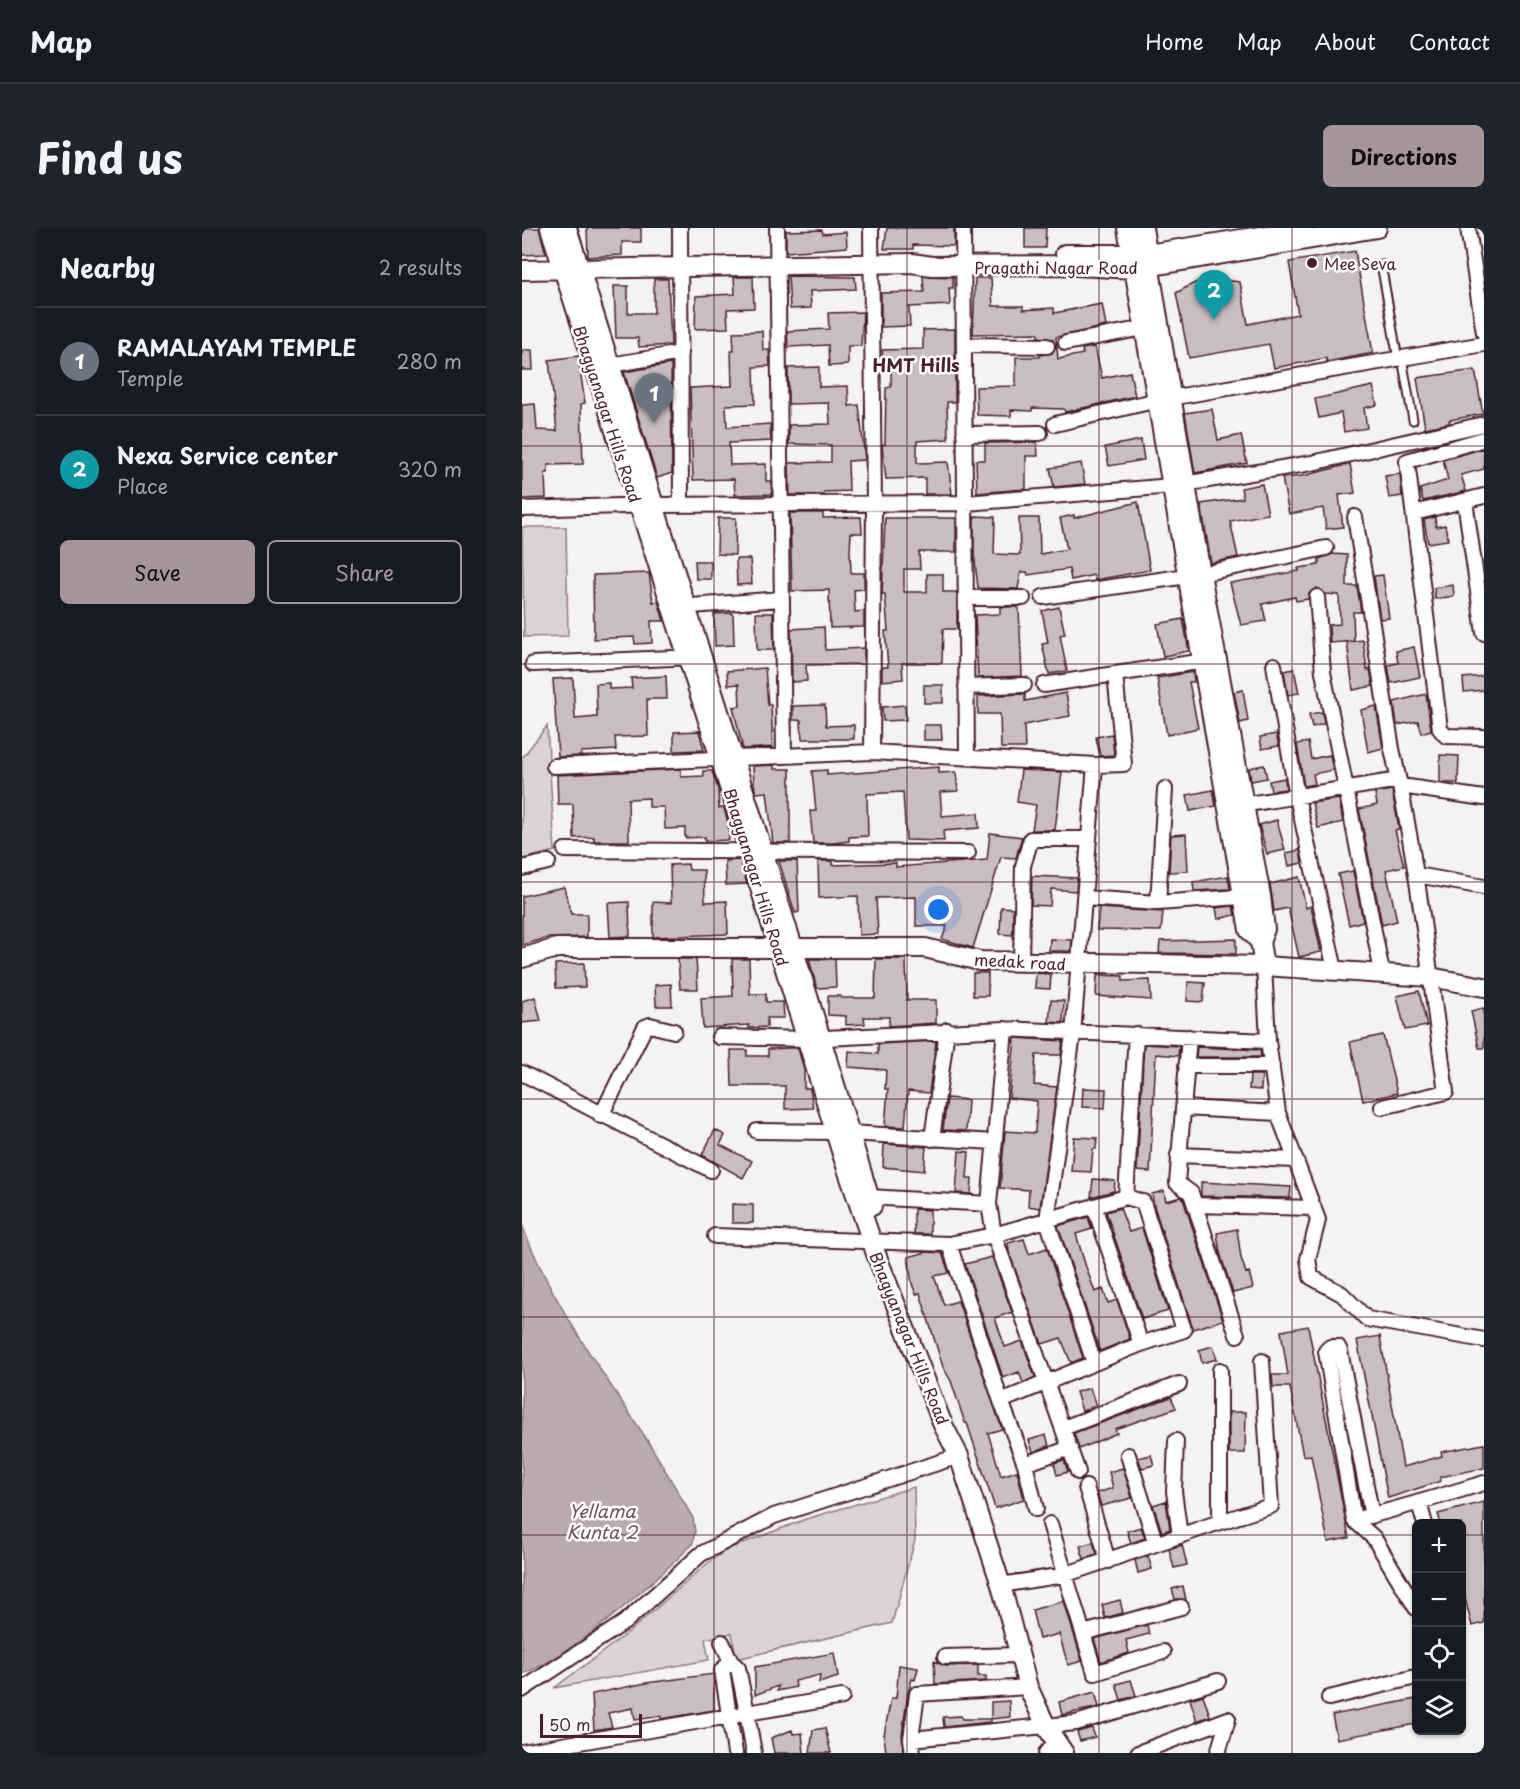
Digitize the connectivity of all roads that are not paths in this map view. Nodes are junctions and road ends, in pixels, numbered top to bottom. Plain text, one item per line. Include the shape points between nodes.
1 (550, 228) edge
2 (567, 228) edge
3 (680, 228) edge
4 (777, 228) edge
5 (871, 228) edge
6 (963, 228) edge
7 (1127, 228) edge
8 (1143, 228) edge
9 (1308, 228) edge
10 (1377, 228) edge
11 (1468, 228) edge
12 (1252, 232) edge
13 (964, 261) junction
14 (1141, 261) junction
15 (871, 264) junction
16 (1381, 264) dead end
17 (777, 266) junction
18 (681, 267) junction
19 (571, 268) junction
20 (522, 270) edge
21 (1144, 328) junction
22 (1484, 333) edge
23 (1066, 343) dead end
24 (1484, 344) edge
25 (964, 345) junction
26 (1047, 346) dead end
27 (681, 353) junction
28 (1400, 358) junction
29 (610, 365) junction
30 (1165, 399) junction
31 (1413, 420) dead end
32 (1055, 424) dead end
33 (1484, 424) edge
34 (1040, 433) dead end
35 (964, 434) junction
36 (1484, 439) edge
37 (1180, 486) junction
38 (1484, 496) edge
39 (1465, 501) junction
40 (966, 503) junction
41 (681, 504) junction
42 (780, 504) junction
43 (874, 504) junction
44 (645, 505) junction
45 (522, 509) edge
46 (1414, 513) junction
47 (1354, 517) dead end
48 (1326, 548) dead end
49 (1194, 574) junction
50 (1043, 597) dead end
51 (1317, 597) dead end
52 (966, 598) junction
53 (1023, 598) dead end
54 (781, 599) junction
55 (678, 607) junction
56 (1484, 633) edge
57 (694, 657) junction
58 (1209, 661) junction
59 (534, 664) dead end
60 (1274, 665) dead end
61 (1115, 674) junction
62 (1024, 685) dead end
63 (1044, 685) dead end
64 (966, 687) junction
65 (1484, 737) edge
66 (872, 752) junction
67 (784, 755) junction
68 (967, 757) junction
69 (727, 758) junction
70 (1095, 765) junction
71 (554, 766) dead end
72 (1400, 783) junction
73 (1347, 787) junction
74 (1165, 789) dead end
75 (1297, 798) junction
76 (1484, 798) edge
77 (1236, 806) junction
78 (1089, 839) junction
79 (566, 850) dead end
80 (756, 852) junction
81 (968, 852) dead end
82 (548, 862) dead end
83 (522, 868) edge
84 (1417, 875) junction
85 (1484, 887) edge
86 (1252, 896) junction
87 (1084, 898) junction
88 (1158, 903) junction
89 (786, 947) junction
90 (522, 958) edge
91 (1021, 961) junction
92 (1079, 964) junction
93 (1264, 966) junction
94 (1335, 970) junction
95 (1382, 972) junction
96 (1430, 977) junction
97 (1484, 987) edge
98 (1005, 1029) junction
99 (946, 1030) junction
100 (674, 1031) dead end
101 (1073, 1034) junction
102 (1136, 1034) junction
103 (719, 1037) dead end
104 (1189, 1037) junction
105 (814, 1039) junction
106 (1268, 1041) junction
107 (1186, 1066) junction
108 (1272, 1066) junction
109 (522, 1073) edge
110 (1382, 1107) dead end
111 (1183, 1108) junction
112 (1278, 1113) junction
113 (601, 1116) junction
114 (757, 1131) dead end
115 (842, 1133) junction
116 (932, 1139) junction
117 (994, 1142) junction
118 (1178, 1155) junction
119 (1295, 1160) junction
120 (711, 1170) dead end
121 (869, 1197) junction
122 (1126, 1197) junction
123 (989, 1204) junction
124 (1195, 1205) junction
125 (1094, 1206) junction
126 (1314, 1208) junction
127 (1047, 1220) junction
128 (994, 1235) junction
129 (716, 1236) dead end
130 (878, 1243) junction
131 (950, 1244) junction
132 (1237, 1335) dead end
133 (1484, 1340) edge
134 (1141, 1344) junction
135 (1262, 1361) dead end
136 (1094, 1363) junction
137 (1220, 1370) dead end
138 (1047, 1382) junction
139 (1179, 1384) dead end
140 (1001, 1401) junction
141 (1063, 1428) junction
142 (1176, 1441) dead end
143 (956, 1448) junction
144 (1070, 1448) junction
145 (1128, 1455) dead end
146 (1025, 1464) junction
147 (1078, 1472) dead end
148 (1484, 1483) edge
149 (1086, 1487) dead end
150 (1419, 1503) junction
151 (1036, 1509) dead end
152 (1372, 1516) junction
153 (1424, 1519) edge
154 (1354, 1520) junction
155 (1220, 1522) junction
156 (1050, 1524) dead end
157 (1180, 1536) junction
158 (1156, 1544) junction
159 (1108, 1561) junction
160 (1064, 1575) junction
161 (1001, 1585) junction
162 (1412, 1601) edge
163 (1181, 1607) dead end
164 (1083, 1633) junction
165 (722, 1642) dead end
166 (1163, 1652) dead end
167 (1019, 1655) junction
168 (945, 1657) dead end
169 (730, 1662) junction
170 (1412, 1678) edge
171 (1218, 1681) dead end
172 (1028, 1687) junction
173 (522, 1690) edge
174 (843, 1697) dead end
175 (1329, 1698) dead end
176 (747, 1713) junction
177 (728, 1717) junction
178 (1054, 1744) edge
179 (912, 1746) edge
180 (522, 1752) edge
181 (735, 1753) edge
182 (754, 1753) edge
183 (1138, 1753) edge
184 (1218, 1753) edge

1 - 19 main road, Bhagyanagar Hills Road
2 - 19 main road, Bhagyanagar Hills Road
3 - 18 street
4 - 17 street
5 - 15 street
6 - 13 street
7 - 14 main road
8 - 14 main road
9 - 12 main road, Pragathi Nagar Road
10 - 14 main road, Pragathi Nagar Road
11 - 22 street
12 - 14 main road, Pragathi Nagar Road
13 - 14 main road, Pragathi Nagar Road via 1057,265
13 - 15 main road, Pragathi Nagar Road via 935,256 912,263
13 - 25 street
14 - 21 main road
14 - 30 main road
15 - 17 main road, Pragathi Nagar Road
15 - 43 street
16 - 28 lane
17 - 18 main road, Pragathi Nagar Road
17 - 42 street
18 - 19 main road, Pragathi Nagar Road
18 - 27 street
19 - 20 main road, Pragathi Nagar Road
19 - 29 main road, Bhagyanagar Hills Road
19 - 44 main road, Bhagyanagar Hills Road
21 - 23 street
21 - 30 main road
24 - 28 street
25 - 26 street
25 - 35 street
27 - 29 street
27 - 41 street
28 - 30 street
28 - 31 lane
29 - 44 main road, Bhagyanagar Hills Road
30 - 32 street
30 - 37 main road
33 - 37 street via 1312,463
34 - 35 street
35 - 40 street
36 - 46 street via 1407,461
37 - 40 street
37 - 49 main road
38 - 39 street
39 - 46 street
39 - 56 street
40 - 43 street
40 - 52 street
41 - 42 street
41 - 44 street
42 - 43 street
42 - 54 street
43 - 66 street
44 - 45 street
44 - 55 main road, Bhagyanagar Hills Road
46 - 65 street via 1440,729 1446,736
47 - 72 street
48 - 49 street
49 - 50 street
49 - 58 main road
51 - 73 street via 1323,672
52 - 53 street
52 - 64 street
54 - 55 street
54 - 67 street
55 - 57 main road, Bhagyanagar Hills Road
57 - 59 street
57 - 69 main road, Bhagyanagar Hills Road
58 - 61 street
58 - 77 main road
60 - 75 street
61 - 63 street
61 - 70 street via 1124,764
62 - 64 street
64 - 68 street
66 - 67 street
66 - 68 street
67 - 69 street
68 - 70 street
69 - 71 street
69 - 80 main road, Bhagyanagar Hills Road
70 - 78 street
72 - 73 street
72 - 76 street
72 - 84 street
73 - 75 street
73 - 95 street
74 - 88 street
75 - 77 street
75 - 94 street
77 - 86 main road
78 - 87 street
78 - 91 street via 1031,839 1023,867
79 - 80 street
80 - 81 street
80 - 89 main road, Bhagyanagar Hills Road
82 - 83 street
84 - 85 street
84 - 96 street
86 - 88 street
86 - 93 main road via 1265,929 1260,942
87 - 88 street
87 - 92 street
89 - 90 main road, medak road via 557,948
89 - 91 main road, medak road via 925,948 980,961
89 - 105 main road, Bhagyanagar Hills Road
91 - 92 main road, medak road
92 - 93 main road, medak road
92 - 101 street
93 - 94 main road, medak road
93 - 106 street
94 - 95 main road, medak road
95 - 96 main road, medak road
96 - 97 main road, medak road
96 - 110 street via 1446,1092
98 - 99 street
98 - 101 street
98 - 117 street
99 - 105 street
99 - 116 street
100 - 113 street via 645,1027
101 - 102 street
101 - 127 street
102 - 104 street
102 - 122 street
103 - 105 street
104 - 106 street
104 - 107 street
105 - 115 main road, Bhagyanagar Hills Road
106 - 108 street
107 - 108 street
107 - 111 street
108 - 112 street
109 - 113 street
111 - 112 street
111 - 118 street
112 - 119 street
113 - 120 street
114 - 115 street
115 - 116 street
115 - 121 main road, Bhagyanagar Hills Road
115 - 130 main road, Bhagyanagar Hills Road
116 - 117 street
117 - 123 street
118 - 119 street
118 - 124 street via 1177,1183 1191,1193
119 - 126 street
121 - 123 street
121 - 130 main road, Bhagyanagar Hills Road
122 - 125 street
122 - 134 street via 1143,1203 1184,1330
123 - 128 street
124 - 126 street
124 - 132 street
125 - 127 street
125 - 134 street
126 - 133 street via 1317,1229 1308,1259 1311,1277 1346,1299 1367,1319
127 - 128 street
127 - 136 street
128 - 131 street
128 - 138 street
129 - 130 street
130 - 131 street
130 - 143 main road, Bhagyanagar Hills Road via 943,1425
131 - 140 street
134 - 136 street
135 - 155 street via 1270,1506
136 - 138 street
137 - 155 street
138 - 140 street
138 - 141 street
139 - 141 street
140 - 146 street
141 - 144 street
142 - 157 street via 1174,1491
143 - 161 main road, Bhagyanagar Hills Road
143 - 173 street via 774,1516 701,1554 625,1622
144 - 146 street
144 - 147 street
145 - 158 street
146 - 151 street
148 - 150 street
149 - 159 street
150 - 152 street
150 - 153 street
152 - 154 street
152 - 154 street via 1340,1351 1338,1347 1329,1347 1326,1351
154 - 162 street via 1374,1538
155 - 157 street
156 - 160 street
157 - 158 street
158 - 159 street
159 - 160 street
160 - 161 street
160 - 164 street
161 - 167 main road, Bhagyanagar Hills Road
163 - 164 street
164 - 166 street via 1095,1673
165 - 169 street
167 - 168 street
167 - 172 main road, Bhagyanagar Hills Road
169 - 176 street via 738,1668
169 - 177 street via 722,1670
170 - 175 street
171 - 178 street via 1076,1723
172 - 178 main road, Bhagyanagar Hills Road
172 - 179 street via 917,1694
174 - 176 street
176 - 177 street
176 - 182 street
177 - 180 street
177 - 181 street
178 - 179 street
183 - 184 street via 1228,1719

